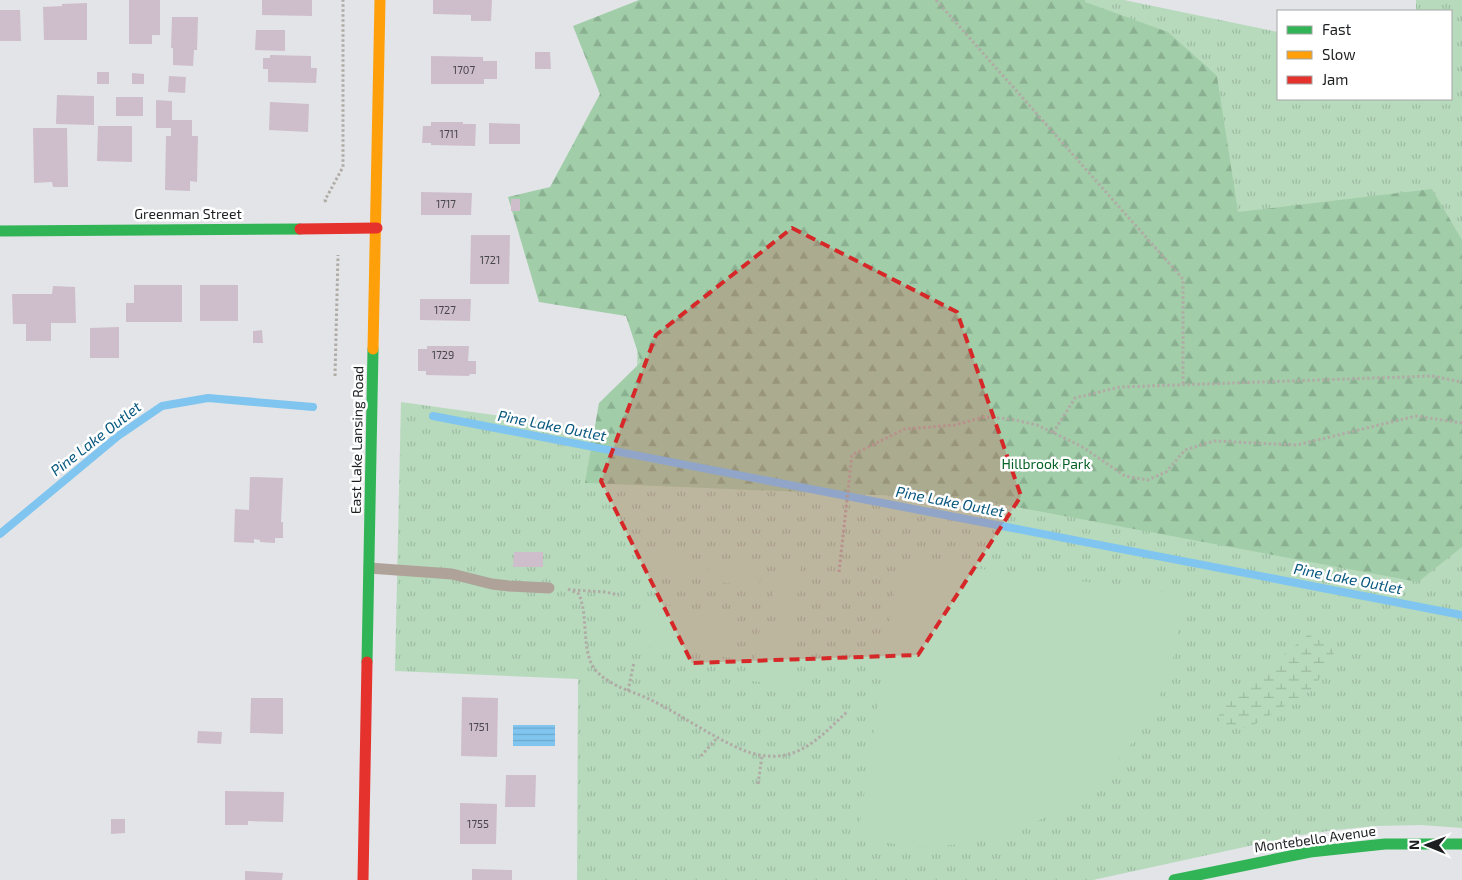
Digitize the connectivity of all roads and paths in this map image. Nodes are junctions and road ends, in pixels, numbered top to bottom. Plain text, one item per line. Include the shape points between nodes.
1 (343, 0) edge
2 (380, 0) edge
3 (936, 0) edge
4 (333, 228) junction
5 (377, 228) junction
6 (0, 231) edge
7 (335, 376) dead end
8 (1462, 382) edge
9 (1183, 385) junction
10 (1462, 422) edge
11 (1052, 433) junction
12 (369, 568) junction
13 (839, 572) dead end
14 (549, 588) joint
15 (572, 590) junction
16 (619, 595) dead end
17 (634, 662) dead end
18 (628, 691) junction
19 (847, 712) dead end
20 (718, 737) junction
21 (701, 756) dead end
22 (762, 756) junction
23 (758, 784) dead end
24 (1462, 844) edge
25 (363, 880) edge
26 (1174, 880) edge

1 - 4 path via 343,167 326,200
2 - 5 street, East Lake Lansing Road
3 - 9 path via 1183,279
4 - 5 street, Greenman Street
4 - 6 street, Greenman Street
4 - 7 path via 338,251
5 - 12 street, East Lake Lansing Road
8 - 9 path via 1432,376
9 - 11 path via 1120,387 1076,398
10 - 11 path via 1416,416 1296,445 1214,442 1185,450 1166,472 1148,480 1125,476 1081,446
11 - 13 path via 1037,425 1012,419 984,418 955,425 905,429 852,455
12 - 14 lane via 452,574 492,584
12 - 25 street, East Lake Lansing Road
14 - 15 path
15 - 16 path
15 - 18 path via 579,594 583,603 588,656 598,673
17 - 18 path
18 - 20 path
19 - 22 path via 804,748 784,755
20 - 21 path
20 - 22 path
22 - 23 path
24 - 26 street, Montebello Avenue via 1385,844 1310,852

